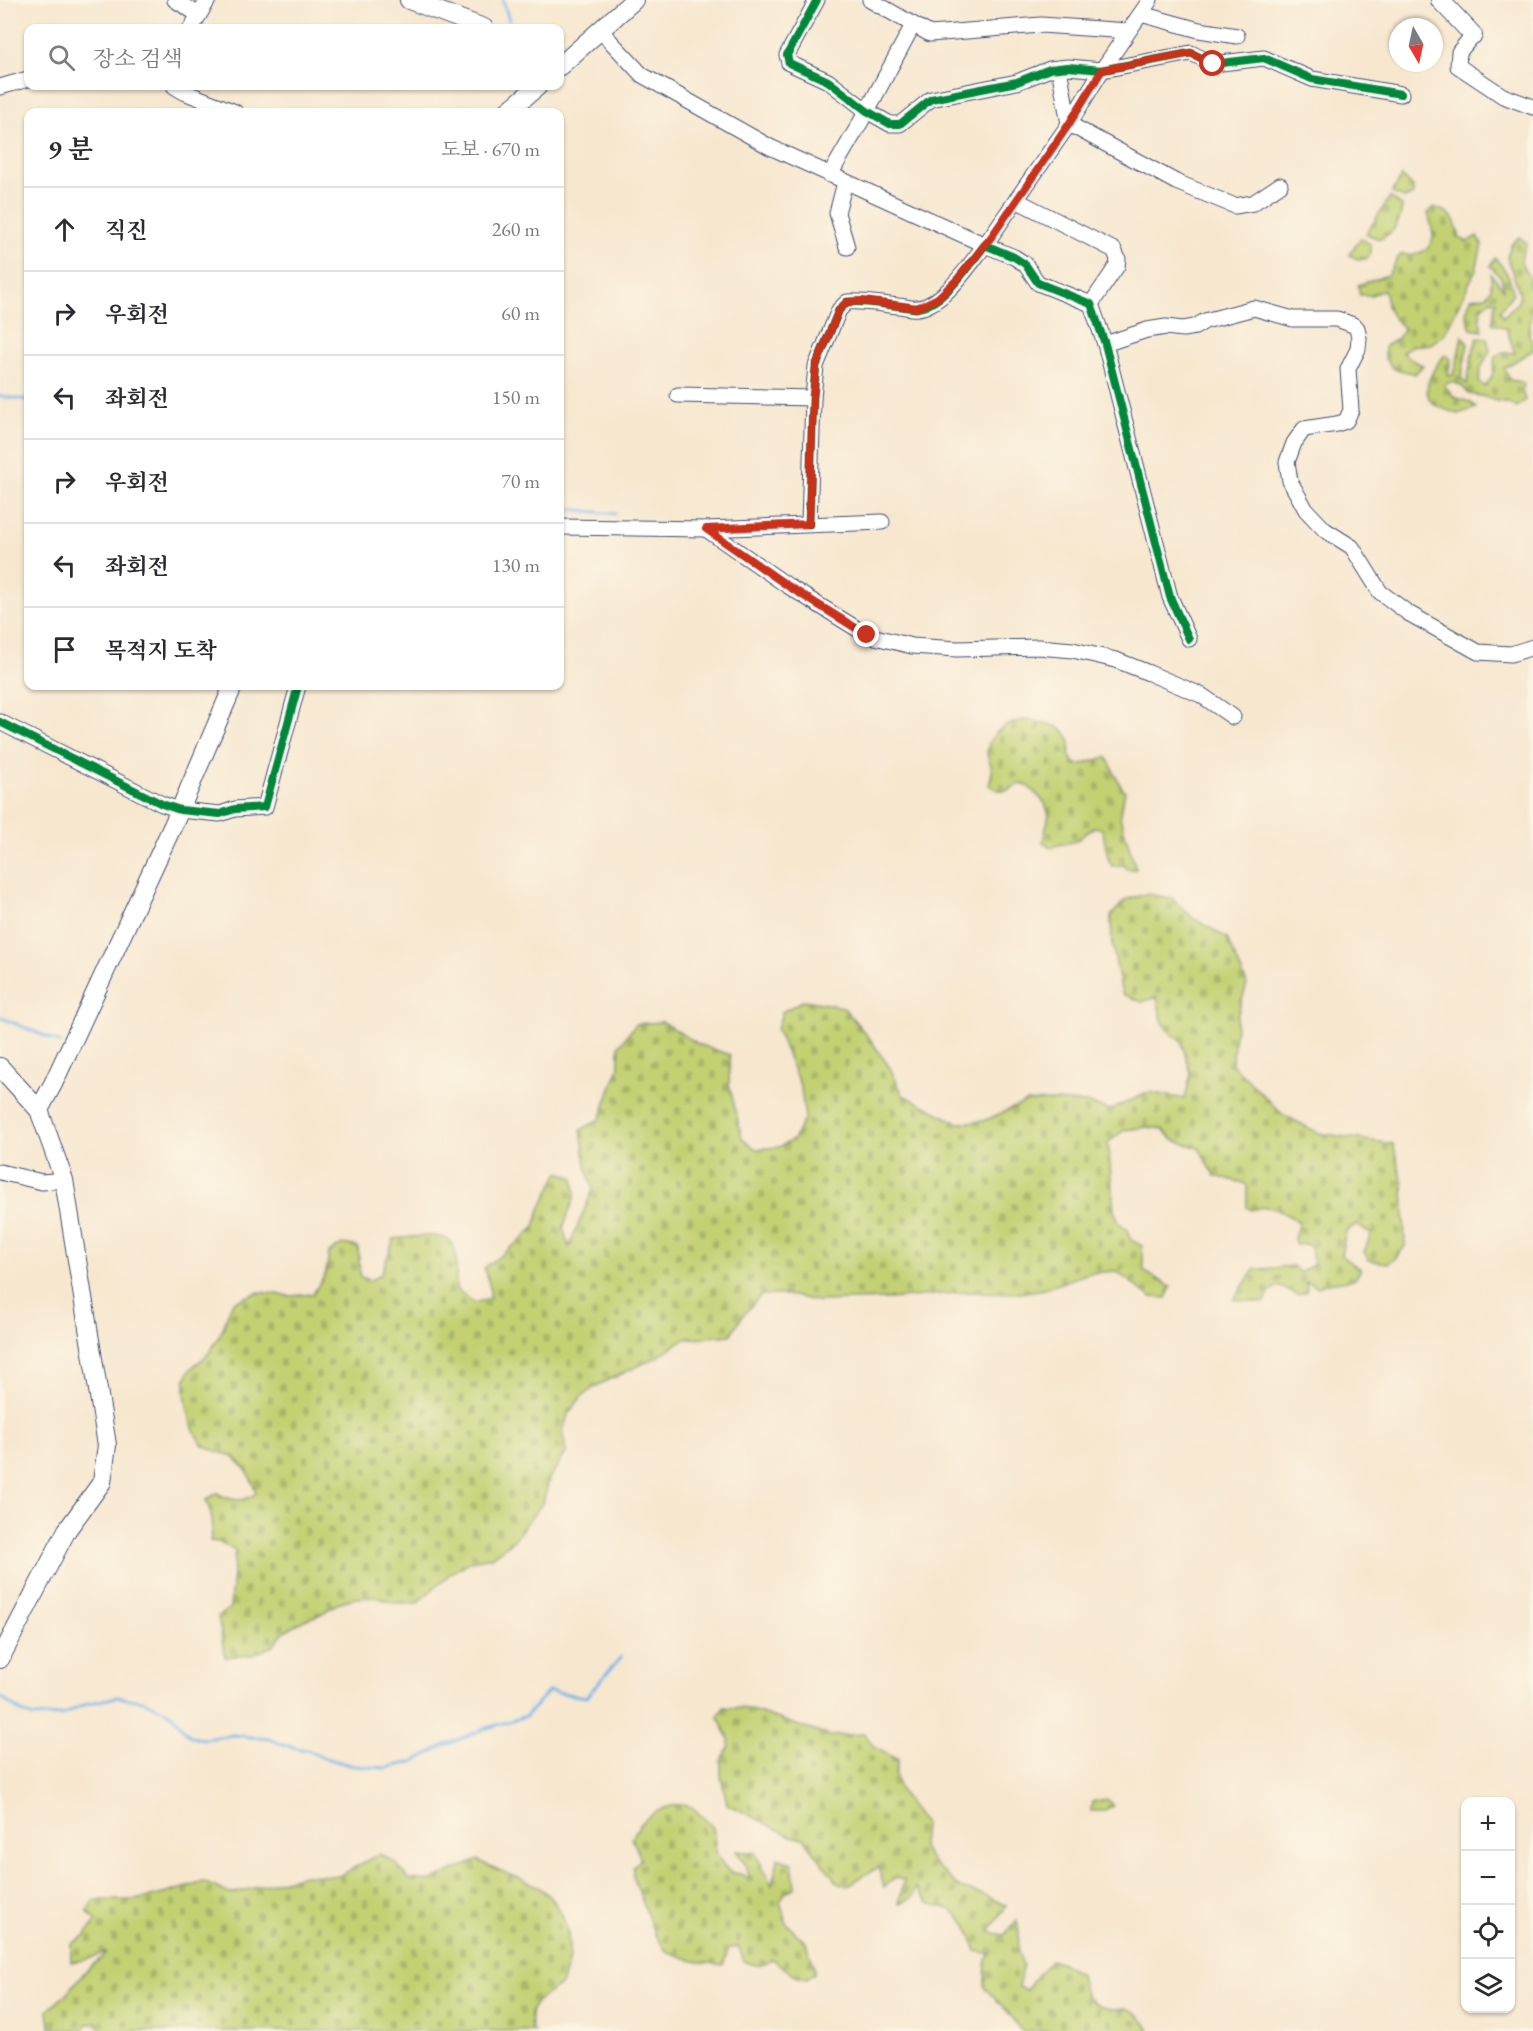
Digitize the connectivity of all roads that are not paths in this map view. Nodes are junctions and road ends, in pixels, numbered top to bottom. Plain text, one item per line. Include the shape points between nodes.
1 (175, 0) edge
2 (208, 0) edge
3 (409, 0) edge
4 (634, 0) edge
5 (817, 0) edge
6 (870, 0) edge
7 (1150, 0) edge
8 (1440, 0) edge
9 (1141, 14) junction
10 (199, 15) junction
11 (194, 24) edge
12 (473, 24) edge
13 (913, 24) junction
14 (600, 30) junction
15 (1128, 31) junction
16 (1473, 35) joint
17 (1237, 36) dead end
18 (564, 59) edge
19 (1059, 68) junction
20 (1102, 70) junction
21 (24, 80) edge
22 (0, 87) edge
23 (181, 90) edge
24 (533, 90) edge
25 (1401, 93) dead end
26 (1533, 107) edge
27 (225, 108) edge
28 (512, 108) edge
29 (867, 111) junction
30 (1069, 124) junction
31 (830, 175) junction
32 (845, 182) junction
33 (1280, 185) dead end
34 (1016, 200) junction
35 (985, 245) junction
36 (847, 247) dead end
37 (1091, 304) junction
38 (1105, 344) junction
39 (678, 396) dead end
40 (813, 398) junction
41 (882, 522) dead end
42 (809, 524) junction
43 (564, 527) edge
44 (706, 529) junction
45 (1189, 639) dead end
46 (1533, 647) edge
47 (231, 690) edge
48 (297, 690) edge
49 (1233, 717) dead end
50 (0, 722) edge
51 (180, 810) junction
52 (0, 1067) edge
53 (39, 1110) junction
54 (0, 1172) edge
55 (64, 1180) junction
56 (0, 1659) edge

1 - 10 street
2 - 10 street
3 - 12 main road
4 - 14 main road
5 - 29 street via 787,55 789,63 828,81
6 - 13 street
7 - 9 street
8 - 16 main road
9 - 15 street
9 - 17 street
10 - 11 street
13 - 15 street via 930,34 1041,25
13 - 29 street
14 - 18 main road
14 - 31 street via 642,75 770,147
15 - 20 street
16 - 26 street via 1459,52 1458,66 1503,96
19 - 20 street
19 - 29 street via 1017,82 931,99 900,124 890,124
19 - 30 street
20 - 25 street via 1191,53 1213,64 1263,58 1311,79
20 - 30 street
21 - 22 street
23 - 27 street
24 - 28 main road
29 - 31 street
30 - 33 street via 1176,182 1235,206 1253,203
30 - 34 street
31 - 32 street
32 - 35 street
32 - 36 street via 837,213
34 - 35 street
34 - 37 street via 1114,250 1117,266
35 - 37 street via 1014,256 1038,283
35 - 40 street via 957,280 927,304 917,308 847,302 839,310 816,366
37 - 38 street
38 - 45 street via 1170,597
38 - 46 street via 1147,330 1196,327 1254,308 1293,319 1337,319 1353,325 1359,338 1348,369 1351,410 1346,421 1304,429 1294,443 1287,462 1295,491 1325,530 1352,548 1380,592 1408,613 1478,652 1510,654
39 - 40 street
40 - 42 street
41 - 42 street
42 - 44 street
43 - 44 street
44 - 49 street via 867,635 912,646 1073,650 1116,660 1202,695
47 - 51 main road
48 - 51 street via 265,807 220,814
50 - 51 street
51 - 53 main road
52 - 53 main road
53 - 55 main road
54 - 55 street via 42,1182
55 - 56 main road via 105,1419 106,1461 102,1482 67,1530

